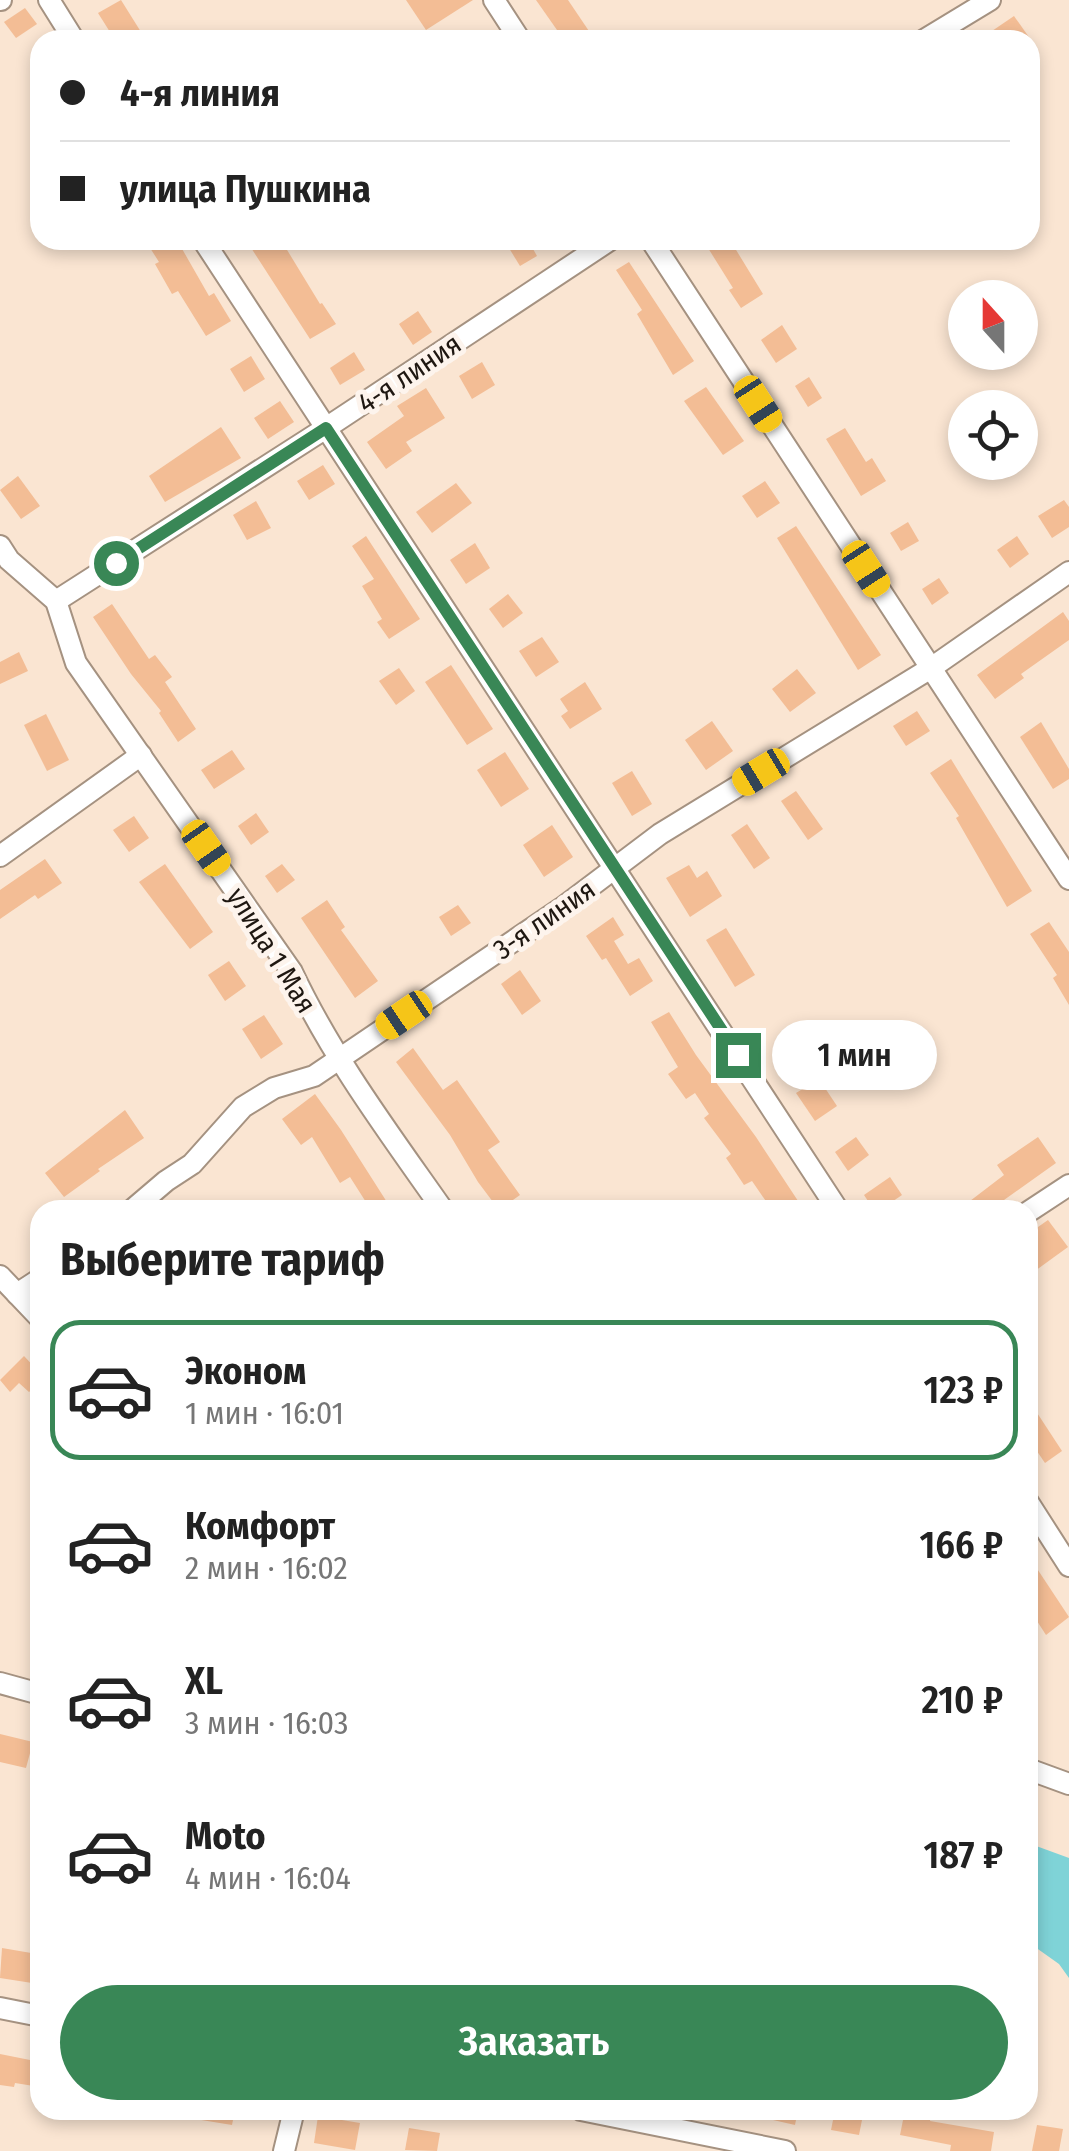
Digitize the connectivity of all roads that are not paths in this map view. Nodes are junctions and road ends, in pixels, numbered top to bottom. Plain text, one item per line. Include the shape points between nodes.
1 (48, 0) edge
2 (494, 0) edge
3 (990, 0) edge
4 (68, 30) edge
5 (514, 30) edge
6 (940, 30) edge
7 (210, 250) edge
8 (595, 250) edge
9 (658, 250) edge
10 (326, 428) junction
11 (0, 546) edge
12 (1069, 572) edge
13 (56, 601) junction
14 (930, 668) junction
15 (140, 755) junction
16 (0, 856) edge
17 (616, 868) junction
18 (1069, 880) edge
19 (341, 1058) junction
20 (1069, 1184) edge
21 (145, 1200) edge
22 (435, 1200) edge
23 (832, 1200) edge
24 (1038, 1205) edge
25 (0, 1276) edge
26 (30, 1286) edge
27 (17, 1294) junction
28 (30, 1308) edge
29 (1038, 1518) edge
30 (1069, 1566) edge
31 (0, 1684) edge
32 (30, 1692) edge
33 (1038, 1773) edge
34 (1069, 1784) edge
35 (0, 2008) edge
36 (30, 2014) edge
37 (292, 2120) edge
38 (631, 2120) edge
39 (284, 2151) edge
40 (785, 2151) edge

1 - 4 street
2 - 5 street
3 - 6 street
7 - 10 street
8 - 10 street, 4-я линия
9 - 14 street
10 - 13 street, 4-я линия
10 - 17 street
11 - 13 street
12 - 14 street, 3-я линия
13 - 15 street, улица 1 Мая via 76,663
14 - 17 street, 3-я линия via 660,834
14 - 18 street
15 - 16 street
15 - 19 street, улица 1 Мая via 292,972
17 - 19 street, 3-я линия
17 - 23 street
19 - 21 street, 3-я линия via 243,1107 192,1164
19 - 22 street, улица 1 Мая
20 - 24 street
25 - 27 street
26 - 27 street
27 - 28 street
29 - 30 street
31 - 32 street
33 - 34 street
35 - 36 street
37 - 39 street
38 - 40 street

